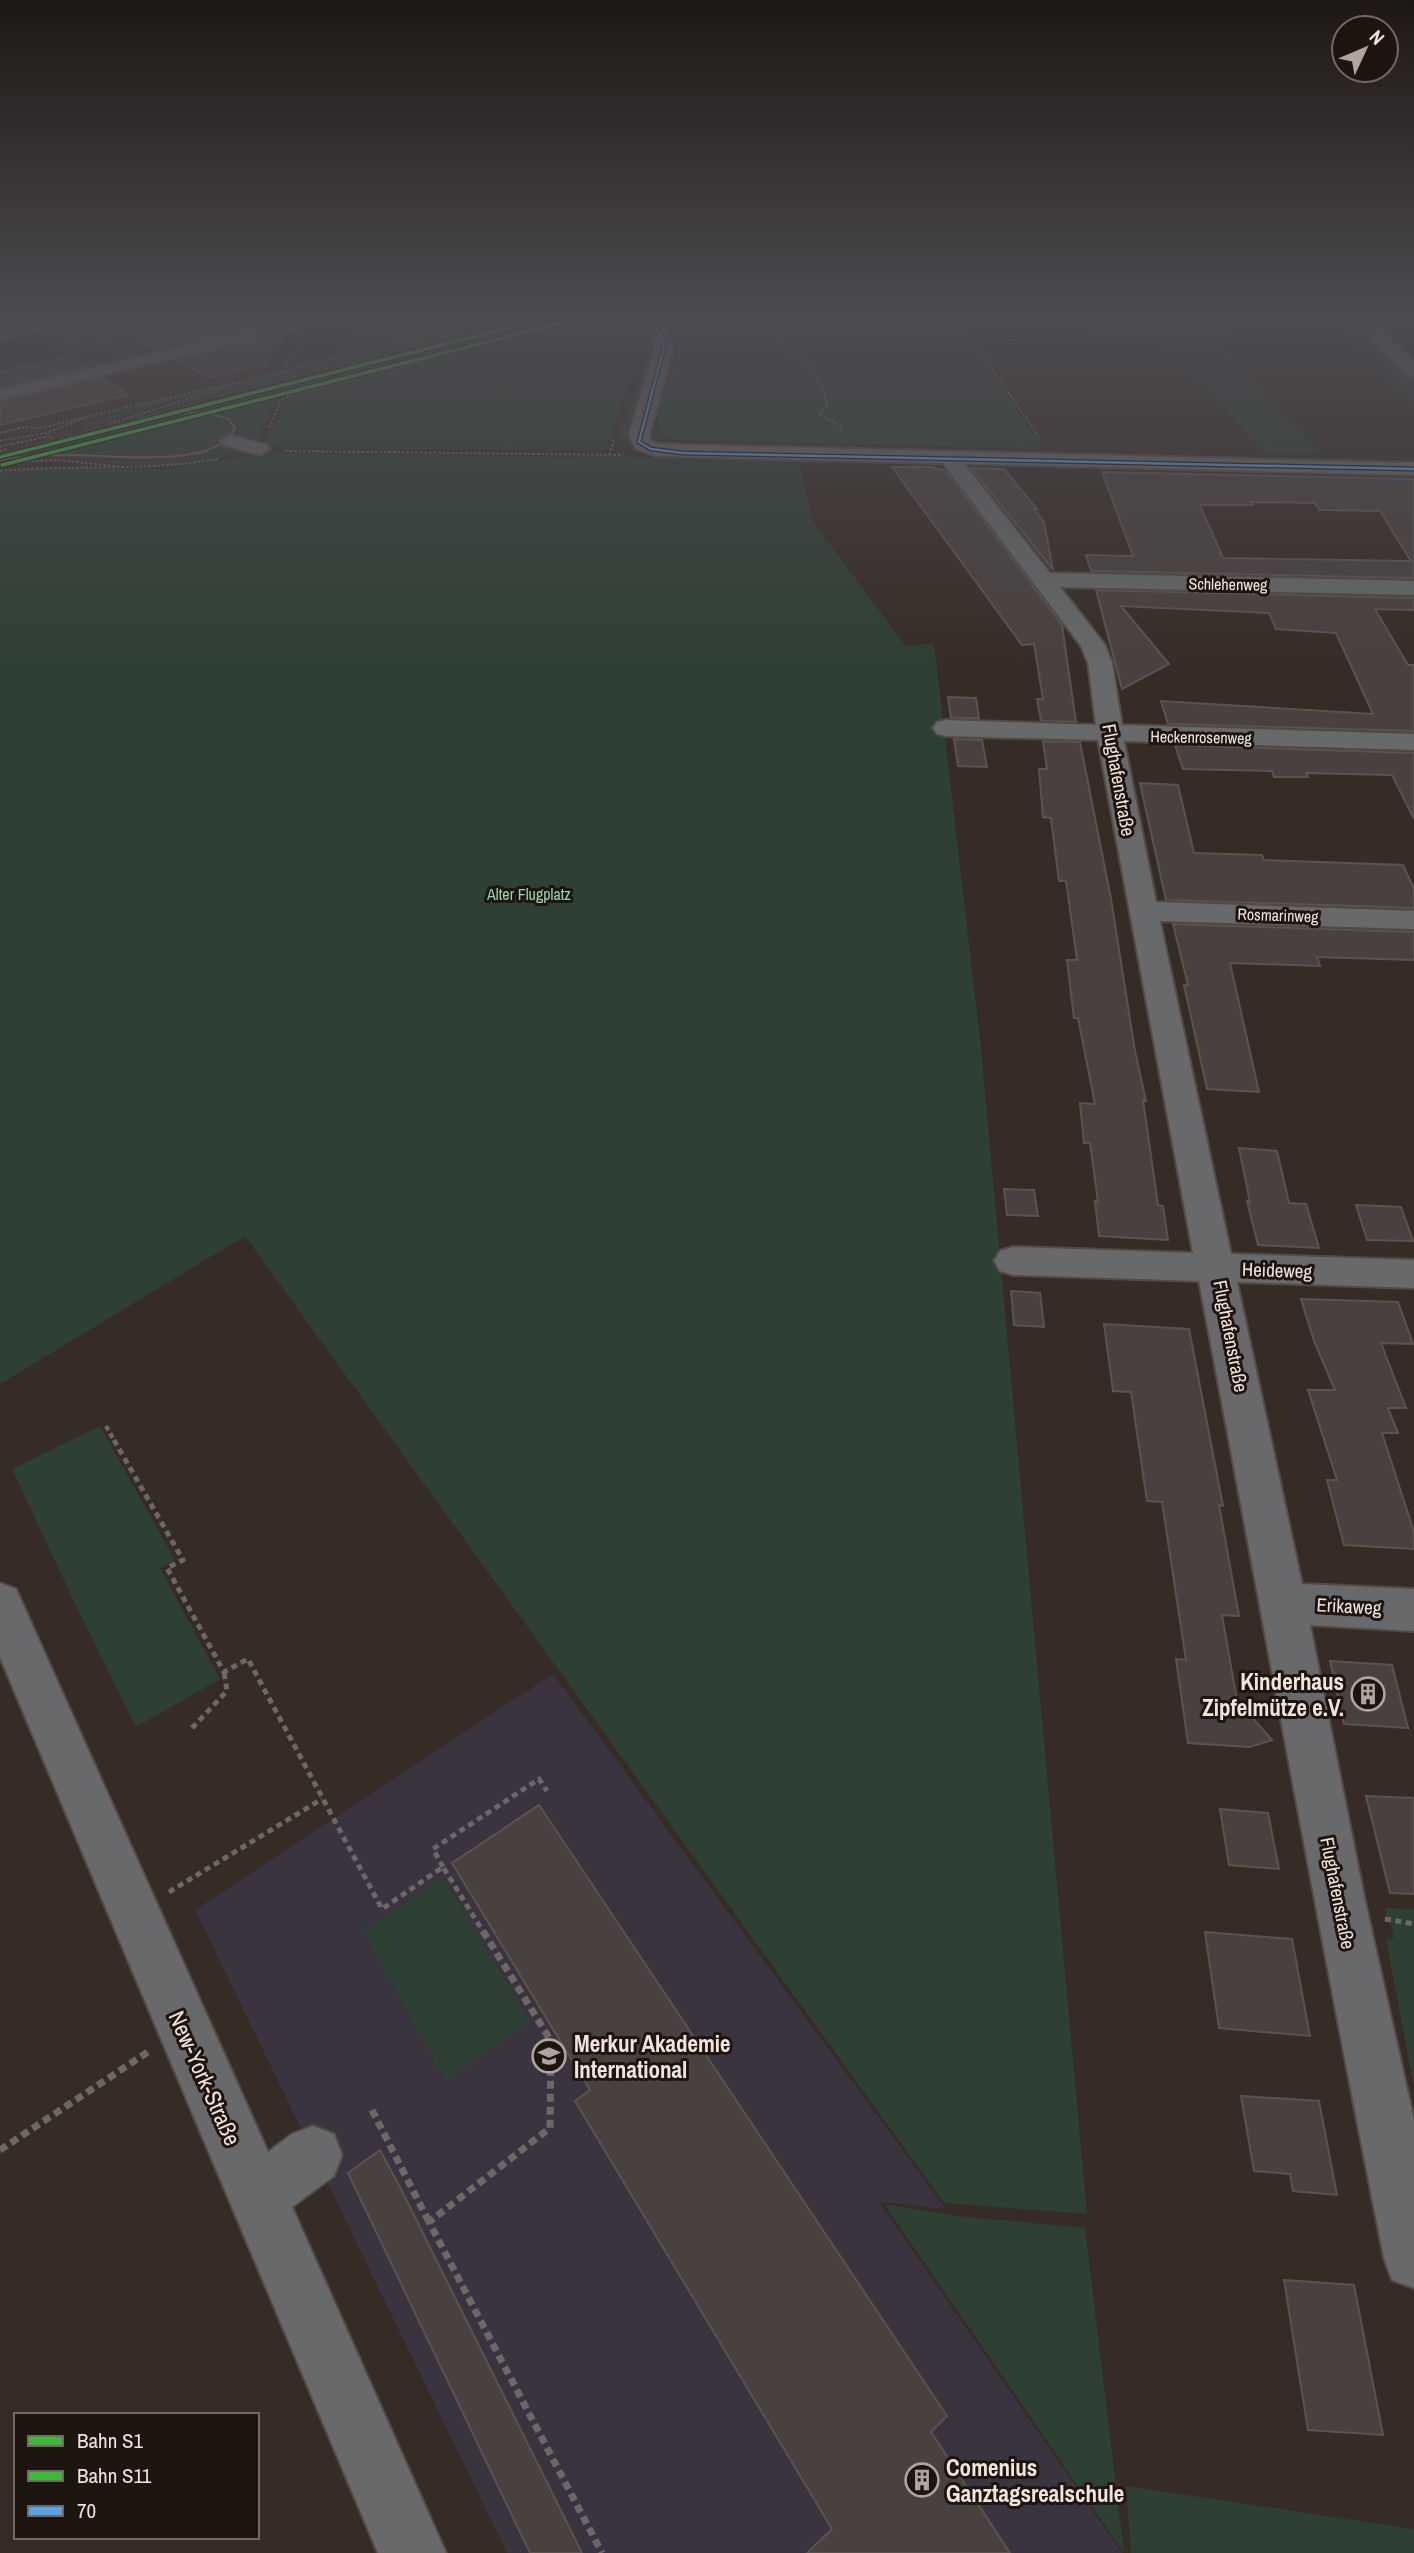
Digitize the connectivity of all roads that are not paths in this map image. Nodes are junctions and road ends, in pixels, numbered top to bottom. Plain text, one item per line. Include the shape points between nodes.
1 (640, 433) edge
2 (230, 441) dead end
3 (260, 449) road end
4 (950, 459) junction
5 (1414, 469) edge
6 (1042, 580) junction
7 (1414, 588) edge
8 (946, 728) dead end
9 (1110, 735) junction
10 (1414, 742) edge
11 (1143, 911) junction
12 (1414, 920) edge
13 (1013, 1261) dead end
14 (1217, 1269) junction
15 (1414, 1274) edge
16 (0, 1603) edge
17 (1283, 1603) junction
18 (1414, 1610) edge
19 (313, 2155) dead end
20 (257, 2197) junction
21 (1414, 2258) edge
22 (412, 2553) edge

1 - 4 main road via 641,444 651,449 683,453
2 - 3 street
4 - 5 main road
4 - 6 street, Flughafenstraße
6 - 7 street, Schlehenweg
6 - 9 street, Flughafenstraße via 1093,645 1100,663
8 - 9 street, Heckenrosenweg
9 - 10 street, Heckenrosenweg
9 - 11 street, Flughafenstraße
11 - 12 street, Rosmarinweg
11 - 14 street, Flughafenstraße
13 - 14 street, Heideweg
14 - 15 street, Heideweg
14 - 17 street, Flughafenstraße
16 - 20 street, New-York-Straße
17 - 18 street, Erikaweg
17 - 21 street, Flughafenstraße via 1339,1901
19 - 20 street
20 - 22 street, New-York-Straße

